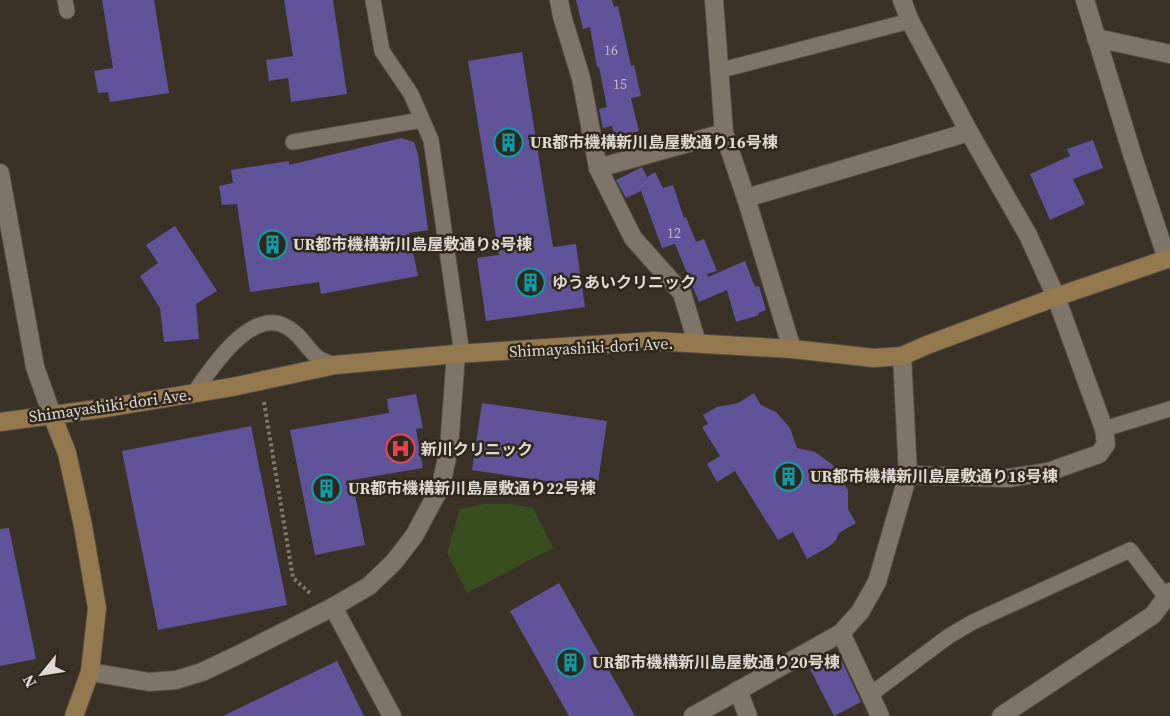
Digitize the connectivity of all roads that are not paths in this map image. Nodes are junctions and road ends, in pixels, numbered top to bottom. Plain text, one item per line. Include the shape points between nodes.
1 (373, 0) edge
2 (559, 0) edge
3 (714, 0) edge
4 (902, 0) edge
5 (1085, 0) edge
6 (910, 21) junction
7 (1096, 38) junction
8 (1170, 54) edge
9 (718, 71) junction
10 (422, 120) junction
11 (969, 132) junction
12 (724, 133) junction
13 (293, 142) dead end
14 (598, 168) junction
15 (0, 173) edge
16 (747, 198) junction
17 (3, 208) edge
18 (1168, 258) edge
19 (1056, 297) junction
20 (697, 343) junction
21 (792, 349) junction
22 (459, 354) junction
23 (902, 356) junction
24 (335, 365) junction
25 (194, 393) junction
26 (1170, 408) edge
27 (52, 414) junction
28 (0, 422) edge
29 (1104, 429) junction
30 (908, 475) junction
31 (1168, 594) edge
32 (331, 608) junction
33 (841, 633) junction
34 (90, 672) junction
35 (738, 690) junction
36 (871, 694) junction
37 (74, 716) edge
38 (392, 716) edge
39 (693, 716) edge
40 (748, 716) edge
41 (880, 716) edge
42 (1001, 716) edge

1 - 10 lane via 382,51 411,94
2 - 14 street via 581,78
3 - 9 street
4 - 6 street
5 - 7 street
6 - 9 lane
6 - 11 street
7 - 8 street
7 - 18 street
9 - 12 street
10 - 13 lane
10 - 22 lane via 431,140
11 - 16 street
11 - 19 street via 1028,235
12 - 14 street
12 - 16 street
14 - 20 street via 633,238 682,293
15 - 17 street
16 - 21 street
17 - 27 street via 35,367
18 - 19 street, Shimayashiki-dori Ave.
19 - 23 street, Shimayashiki-dori Ave.
19 - 29 street
20 - 21 street, Shimayashiki-dori Ave.
20 - 22 street, Shimayashiki-dori Ave. via 654,341
21 - 23 street, Shimayashiki-dori Ave. via 874,358
22 - 24 street, Shimayashiki-dori Ave.
22 - 32 street via 449,448 441,486 429,512 394,562 369,586
23 - 30 street
24 - 25 street, Shimayashiki-dori Ave.
24 - 25 lane via 320,359 302,337 285,326 268,323 233,342
25 - 27 street, Shimayashiki-dori Ave.
26 - 29 lane
27 - 28 street, Shimayashiki-dori Ave.
27 - 34 street via 67,453 97,608
29 - 30 street via 1106,444 1099,454 1048,472 1009,478
30 - 33 street via 877,582 860,612
31 - 36 lane via 1130,550 973,622
31 - 42 street via 1153,615
32 - 34 street via 202,672 176,680 149,682
32 - 38 street
33 - 35 street
33 - 36 street
34 - 37 street
35 - 39 street
35 - 40 street
36 - 41 street

